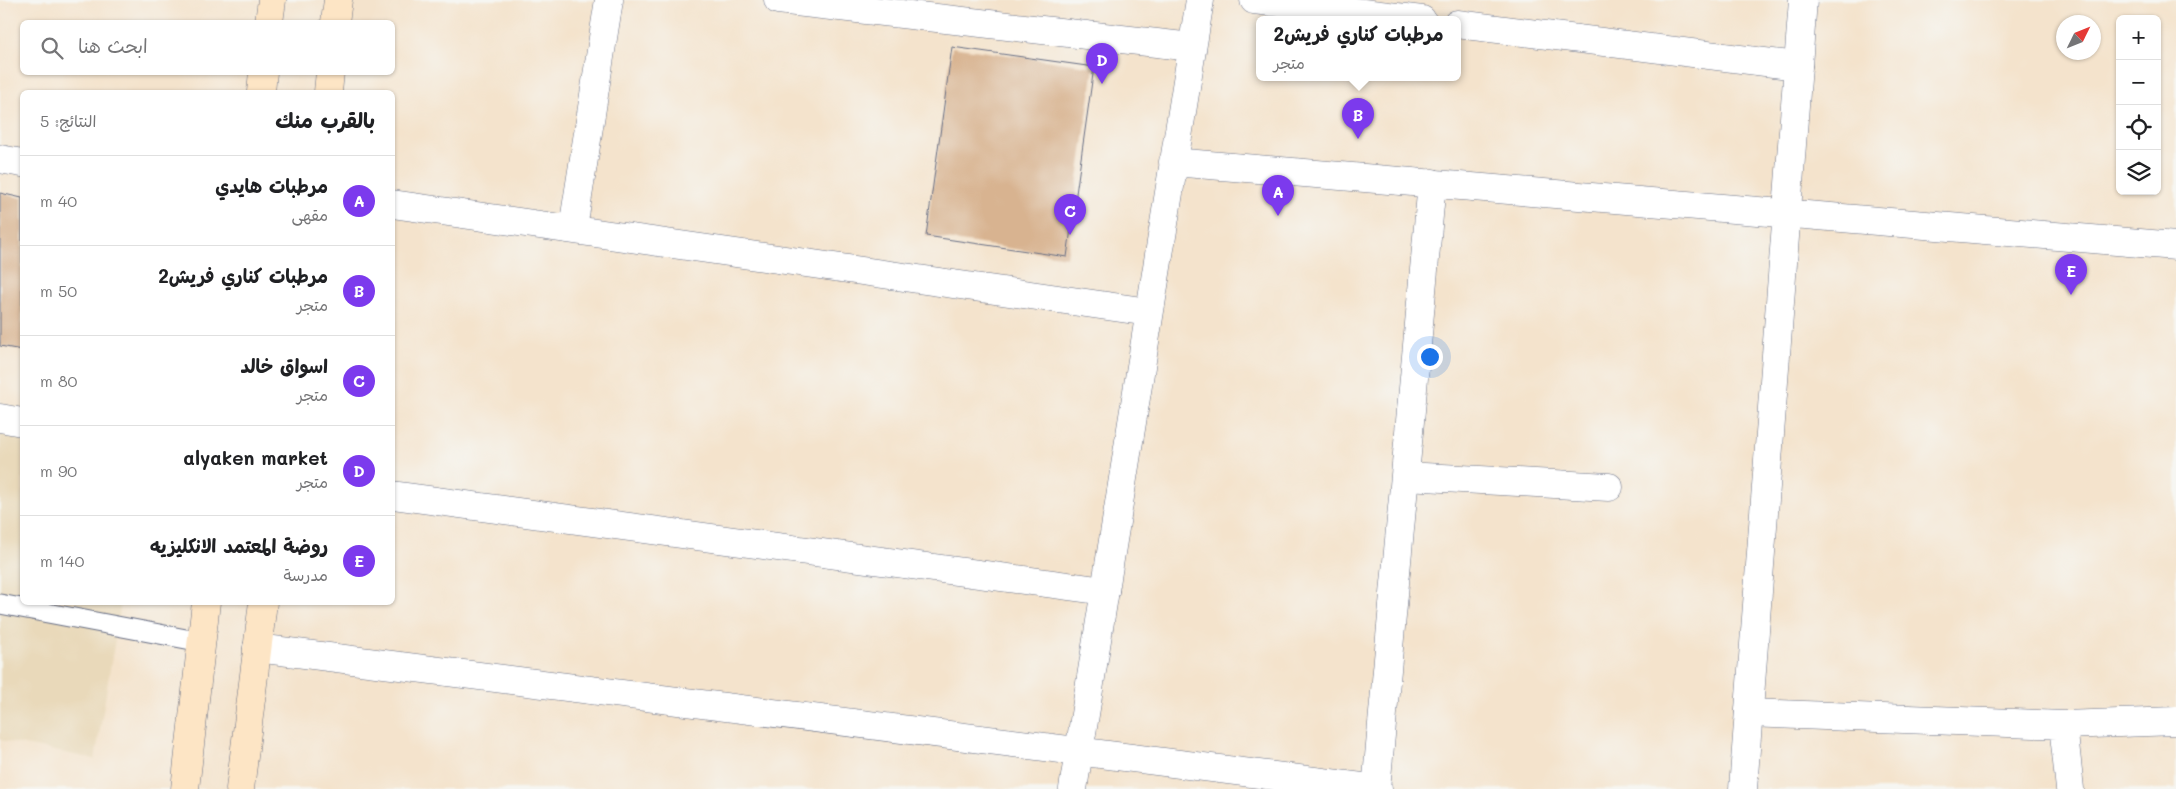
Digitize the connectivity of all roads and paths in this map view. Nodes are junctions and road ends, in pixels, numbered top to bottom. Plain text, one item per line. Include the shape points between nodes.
1 (272, 0) edge
2 (338, 0) edge
3 (609, 0) edge
4 (778, 0) edge
5 (1200, 0) edge
6 (1254, 0) edge
7 (1803, 0) edge
8 (1388, 16) edge
9 (269, 20) edge
10 (335, 20) edge
11 (1461, 24) edge
12 (1192, 47) junction
13 (1798, 66) junction
14 (263, 75) edge
15 (330, 75) edge
16 (261, 90) edge
17 (328, 90) edge
18 (0, 159) edge
19 (1173, 162) junction
20 (20, 163) edge
21 (1432, 183) junction
22 (395, 204) edge
23 (1787, 213) junction
24 (573, 228) junction
25 (2176, 246) edge
26 (1149, 312) junction
27 (0, 418) edge
28 (20, 422) edge
29 (1405, 476) junction
30 (1610, 487) dead end
31 (395, 495) edge
32 (1105, 591) junction
33 (0, 604) edge
34 (206, 605) edge
35 (263, 605) edge
36 (202, 642) junction
37 (257, 648) junction
38 (1749, 712) junction
39 (2176, 721) edge
40 (2064, 725) junction
41 (1079, 752) junction
42 (185, 789) edge
43 (240, 789) edge
44 (1073, 789) edge
45 (1377, 789) edge
46 (1743, 789) edge
47 (2070, 789) edge

1 - 9 main road
2 - 10 main road
3 - 24 street
4 - 12 street
5 - 12 street
6 - 8 street
7 - 13 street
11 - 13 street
12 - 19 street
13 - 23 street
14 - 16 main road
15 - 17 main road
18 - 20 street
19 - 21 street
19 - 26 street
21 - 23 street
21 - 29 street
22 - 24 street
23 - 25 street
23 - 38 street
24 - 26 street
26 - 32 street
27 - 28 street
29 - 30 street
29 - 45 street
31 - 32 street
32 - 41 street
33 - 36 lane
34 - 36 main road
35 - 37 main road
36 - 42 main road
37 - 41 street
37 - 43 main road
38 - 40 street
38 - 46 street
39 - 40 street
40 - 47 street
41 - 44 street
41 - 45 street

